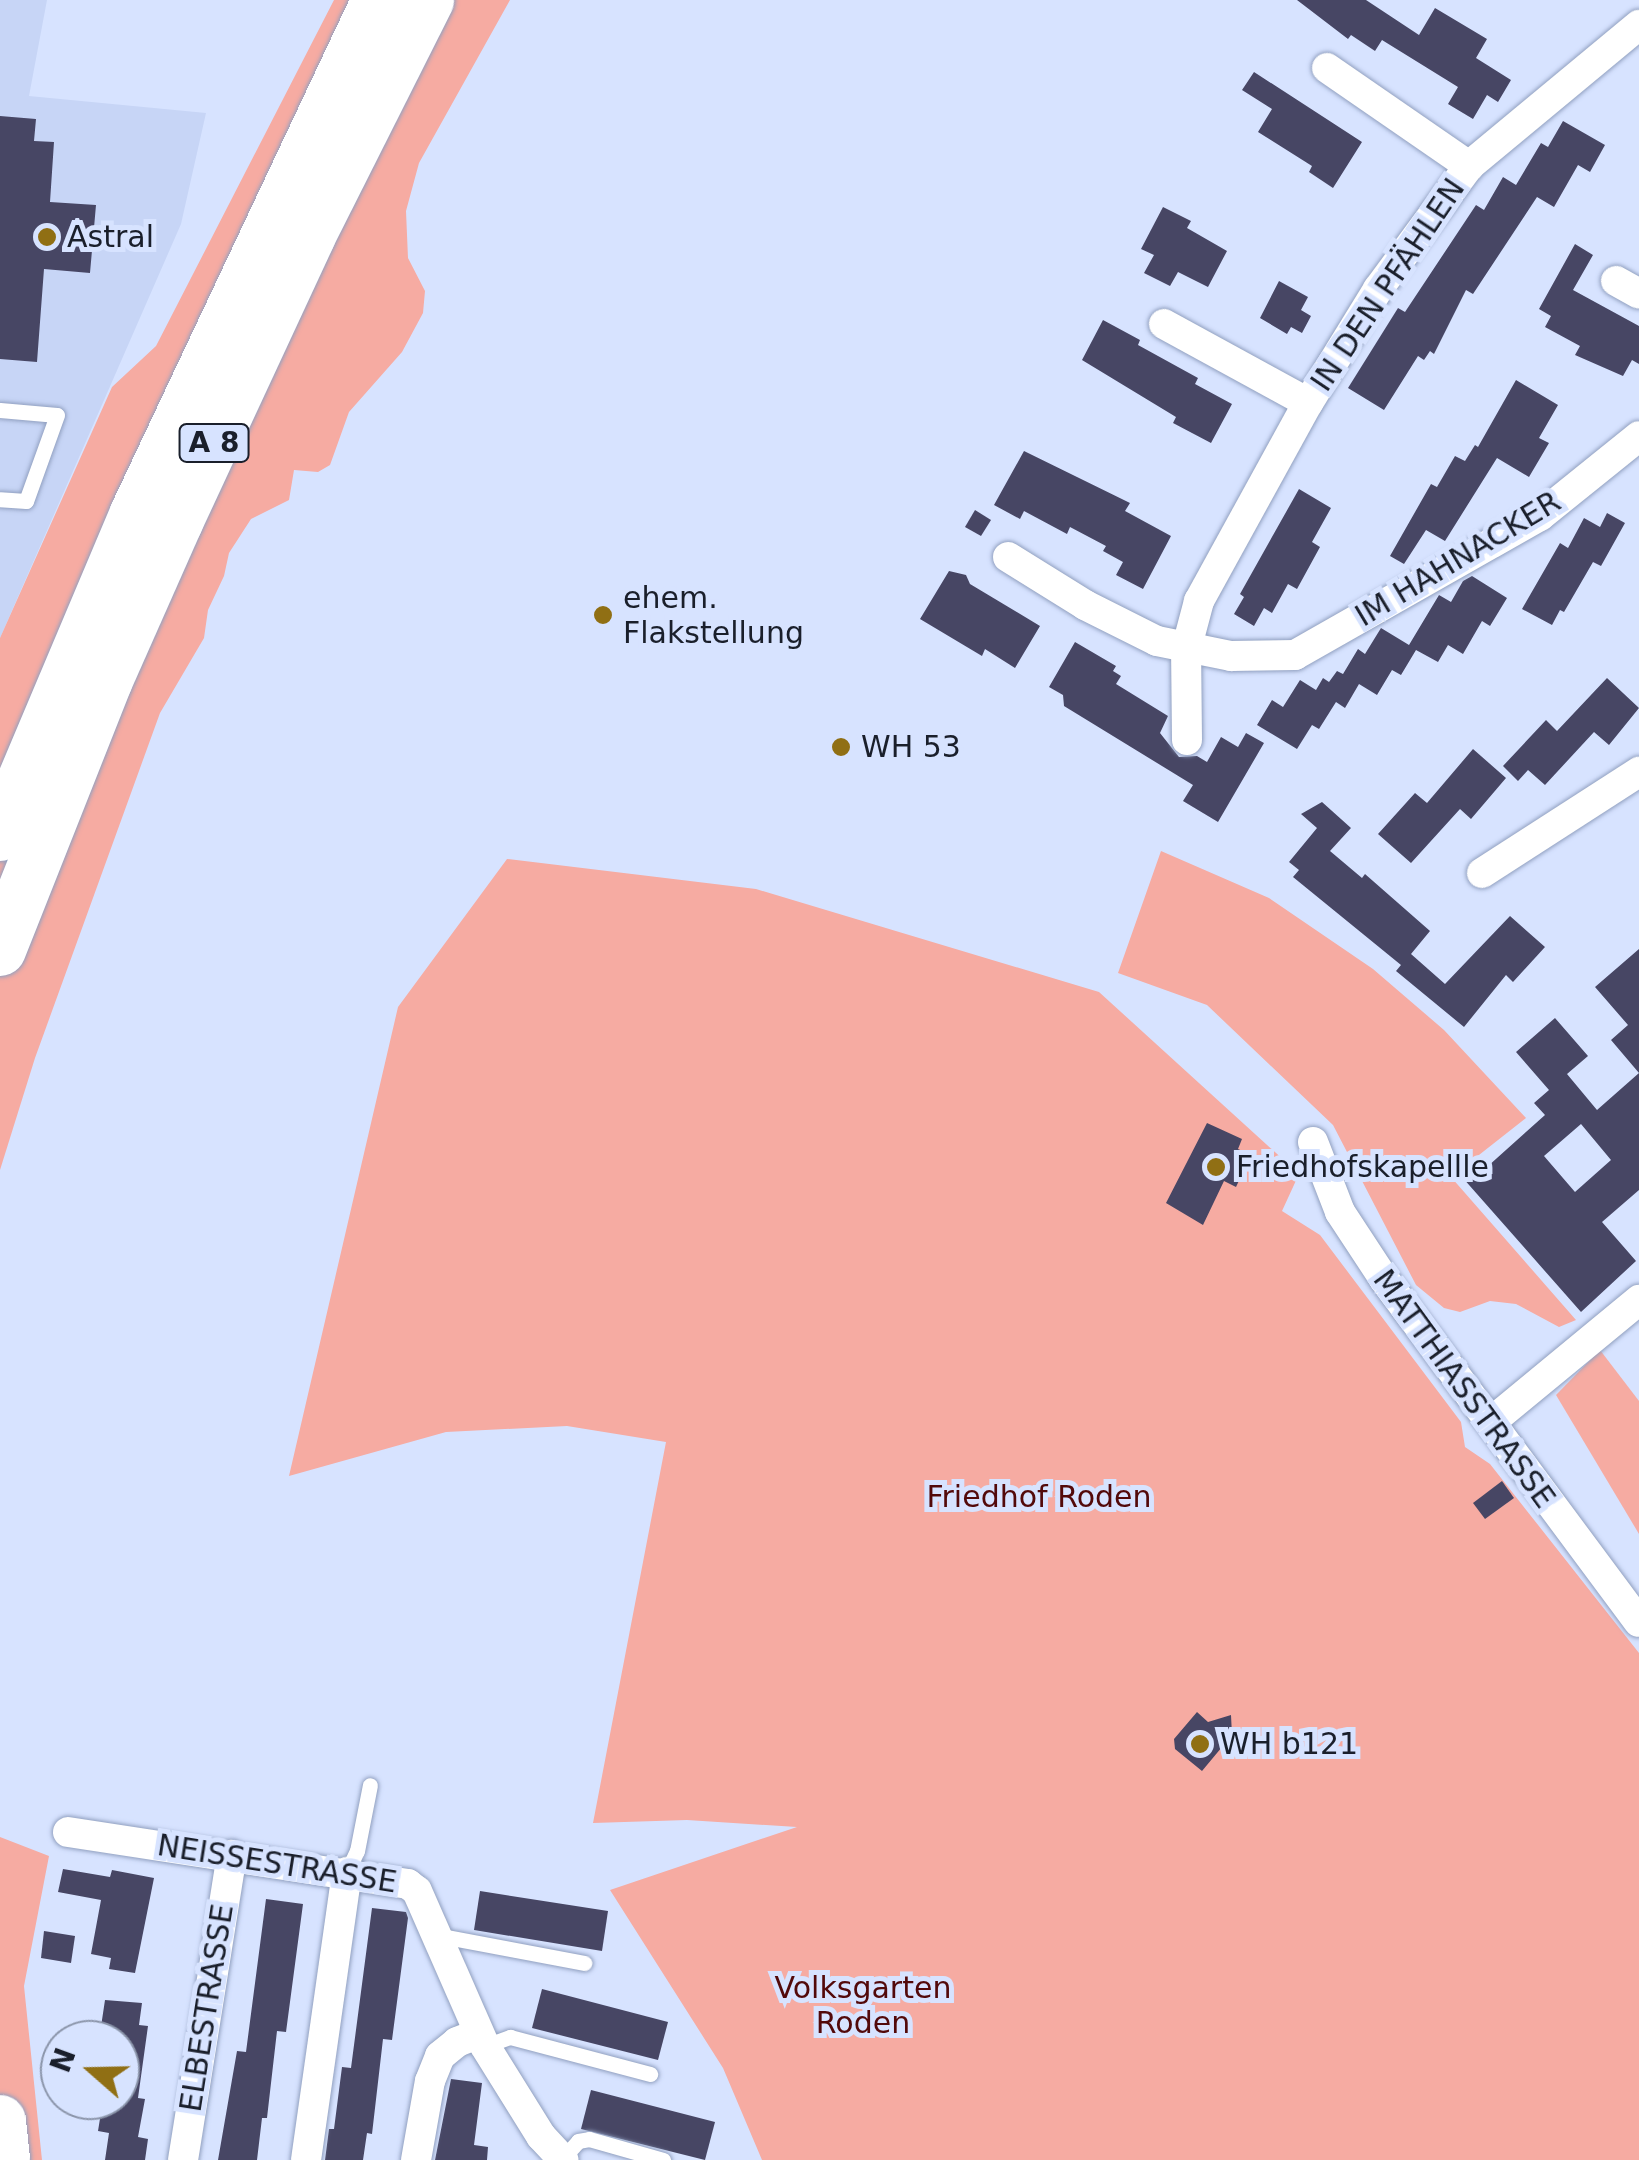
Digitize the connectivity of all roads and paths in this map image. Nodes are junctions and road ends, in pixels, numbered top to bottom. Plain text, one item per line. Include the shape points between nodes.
1 (378, 0) edge
2 (428, 0) edge
3 (1639, 25) edge
4 (1326, 68) dead end
5 (1469, 166) junction
6 (1164, 324) dead end
7 (1308, 403) junction
8 (0, 410) edge
9 (1639, 436) edge
10 (0, 499) edge
11 (1008, 557) dead end
12 (1186, 650) junction
13 (1188, 740) dead end
14 (1639, 772) edge
15 (0, 835) edge
16 (1482, 873) dead end
17 (0, 950) edge
18 (1312, 1142) dead end
19 (1639, 1300) edge
20 (1491, 1422) junction
21 (1639, 1622) edge
22 (370, 1785) dead end
23 (68, 1832) dead end
24 (232, 1856) junction
25 (347, 1872) junction
26 (436, 1936) junction
27 (584, 1963) dead end
28 (482, 2040) junction
29 (650, 2074) dead end
30 (0, 2121) edge
31 (4, 2160) edge
32 (183, 2160) edge
33 (306, 2160) edge
34 (416, 2160) edge
35 (562, 2160) edge
36 (663, 2160) edge

1 - 15 highway, A 8 via 136,513
2 - 17 highway, A 8 via 176,522
3 - 5 street, IN DEN PFÄHLEN
4 - 5 street, IN DEN PFÄHLEN
5 - 7 street, IN DEN PFÄHLEN via 1388,274
6 - 7 street, IN DEN PFÄHLEN
7 - 12 street, IN DEN PFÄHLEN via 1223,551 1199,600
8 - 10 lane via 57,415 26,501
9 - 12 street, IM HAHNACKER via 1540,516 1322,641 1283,656
11 - 12 street via 1086,605
12 - 13 street, IN DEN PFÄHLEN
14 - 16 street
18 - 20 street, MATTHIASSTRASSE via 1349,1225
19 - 20 street
20 - 21 street, MATTHIASSTRASSE
22 - 25 lane
23 - 24 street, NEISSESTRASSE
24 - 25 street, NEISSESTRASSE
24 - 32 street, ELBESTRASSE
25 - 26 street, NEISSESTRASSE via 417,1890
25 - 33 street
26 - 27 lane
26 - 28 street, NEISSESTRASSE
28 - 29 lane via 510,2037
28 - 34 street via 457,2042 440,2056
28 - 35 street, NEISSESTRASSE via 521,2108
30 - 31 highway
35 - 36 lane via 578,2141 589,2139

